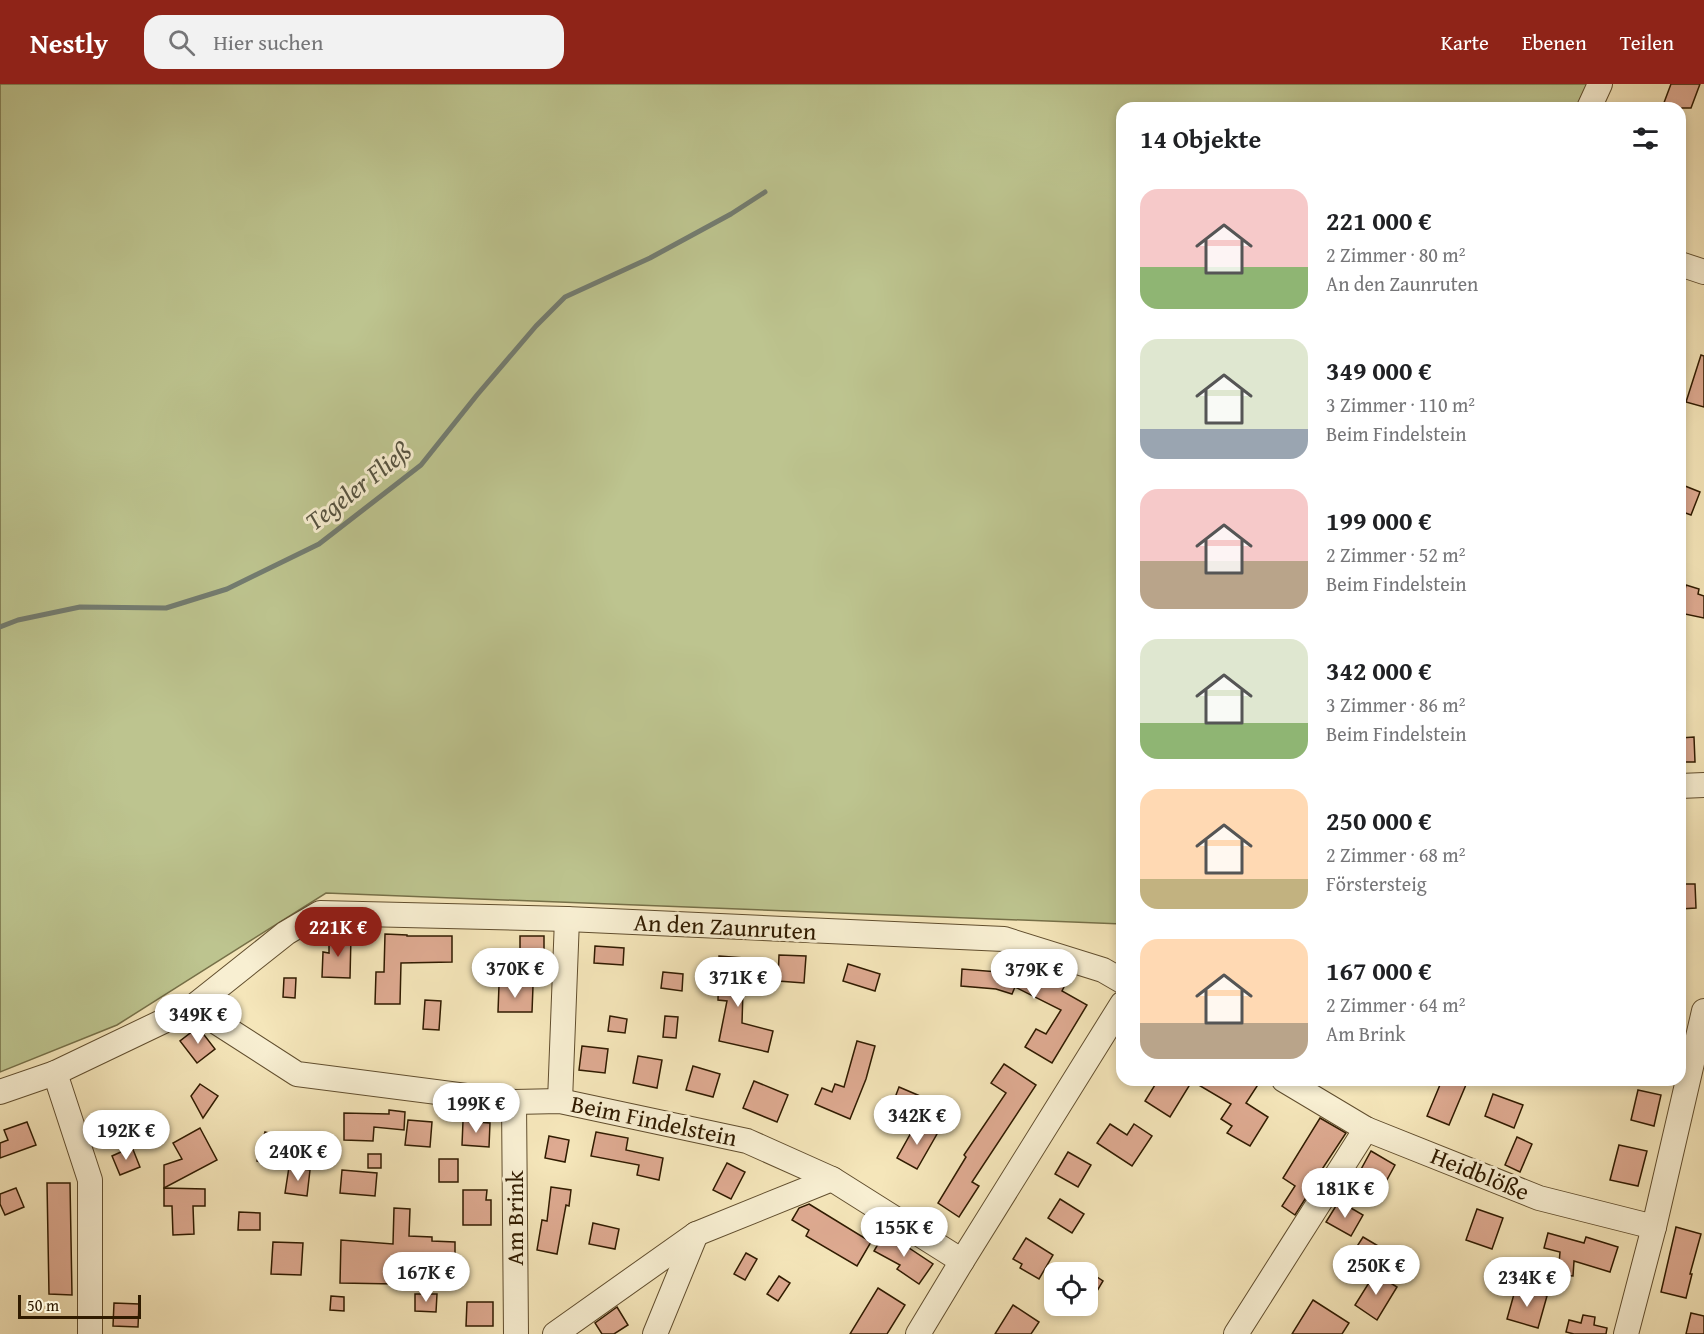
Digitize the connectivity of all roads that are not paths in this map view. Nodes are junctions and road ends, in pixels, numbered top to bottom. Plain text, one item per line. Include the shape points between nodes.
1 (1600, 84) edge
2 (1592, 102) edge
3 (1686, 266) edge
4 (1704, 272) edge
5 (1704, 785) edge
6 (1686, 786) edge
7 (567, 920) junction
8 (1116, 978) edge
9 (193, 1007) junction
10 (1704, 1011) edge
11 (1116, 1014) edge
12 (55, 1073) junction
13 (1294, 1086) edge
14 (0, 1092) edge
15 (560, 1101) junction
16 (514, 1102) junction
17 (1366, 1129) junction
18 (832, 1179) junction
19 (1654, 1227) junction
20 (696, 1234) junction
21 (962, 1261) junction
22 (90, 1334) edge
23 (516, 1334) edge
24 (555, 1334) edge
25 (655, 1334) edge
26 (918, 1334) edge
27 (1236, 1334) edge
28 (1626, 1334) edge

1 - 2 street
3 - 4 street
5 - 6 street
7 - 8 street, An den Zaunruten via 1004,939
7 - 9 street, An den Zaunruten via 321,913 286,933
7 - 15 street
9 - 12 street
9 - 16 street, Beim Findelstein via 297,1074
10 - 19 street
11 - 21 street
12 - 14 street
12 - 22 street via 90,1180
13 - 17 street, Heidblöße
15 - 16 street, Beim Findelstein
15 - 18 street, Beim Findelstein via 747,1141
16 - 23 street, Am Brink
17 - 19 street, Heidblöße via 1539,1198
17 - 27 street
18 - 20 street
18 - 21 street, Beim Findelstein
19 - 28 street
20 - 24 street
20 - 25 street
21 - 26 street

